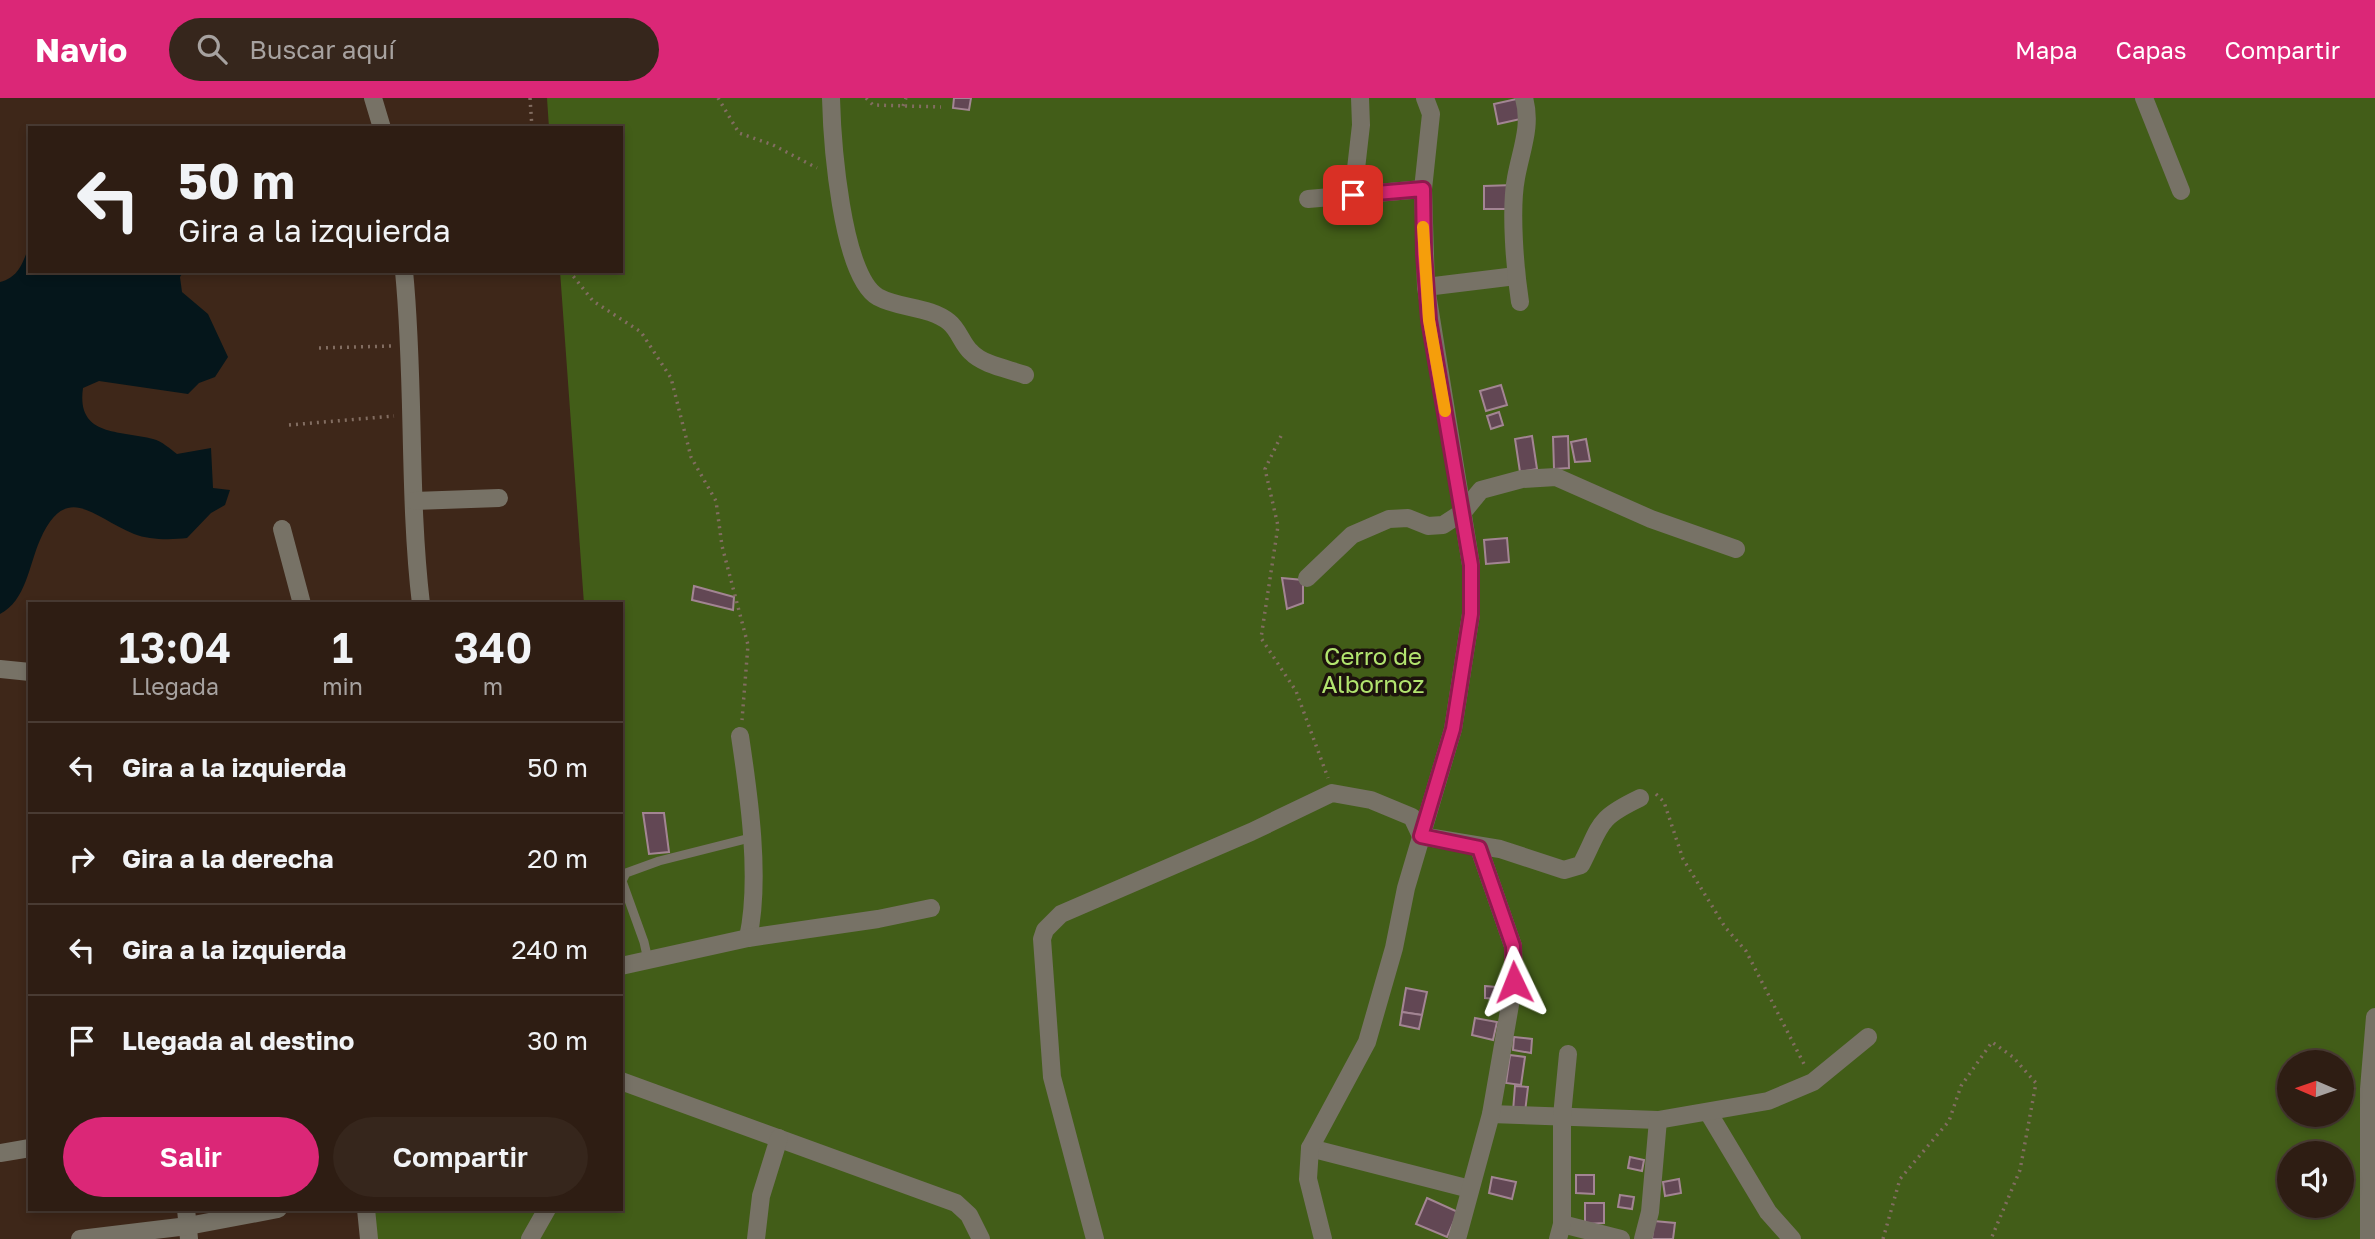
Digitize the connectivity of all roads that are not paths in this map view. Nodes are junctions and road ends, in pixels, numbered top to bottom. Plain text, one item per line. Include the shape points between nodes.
1 (373, 98) edge
2 (831, 98) edge
3 (1360, 98) edge
4 (1425, 98) edge
5 (1524, 98) edge
6 (2144, 98) edge
7 (381, 126) edge
8 (1423, 189) junction
9 (2181, 191) dead end
10 (1353, 195) junction
11 (1308, 199) dead end
12 (404, 273) edge
13 (1516, 276) junction
14 (1426, 287) junction
15 (1520, 302) dead end
16 (1025, 375) dead end
17 (499, 498) dead end
18 (414, 502) junction
19 (1463, 512) junction
20 (282, 529) dead end
21 (1736, 549) dead end
22 (1307, 578) dead end
23 (301, 602) edge
24 (421, 602) edge
25 (0, 669) edge
26 (28, 673) edge
27 (740, 736) road end
28 (1640, 798) road end
29 (1421, 836) junction
30 (750, 838) junction
31 (1479, 848) junction
32 (623, 879) edge
33 (623, 884) edge
34 (931, 908) dead end
35 (748, 937) junction
36 (648, 960) junction
37 (623, 966) edge
38 (2375, 1017) edge
39 (1868, 1037) dead end
40 (1568, 1054) dead end
41 (623, 1082) edge
42 (1708, 1112) junction
43 (1491, 1114) junction
44 (1562, 1116) junction
45 (1658, 1120) junction
46 (779, 1138) junction
47 (28, 1148) edge
48 (1310, 1148) junction
49 (0, 1153) edge
50 (1470, 1189) junction
51 (267, 1211) edge
52 (366, 1211) edge
53 (546, 1211) edge
54 (188, 1225) edge
55 (1560, 1231) edge
56 (80, 1239) edge
57 (369, 1239) edge
58 (530, 1239) edge
59 (756, 1239) edge
60 (981, 1239) edge
61 (1095, 1239) edge
62 (1324, 1239) edge
63 (1457, 1239) edge
64 (1621, 1239) edge
65 (1643, 1239) edge
66 (1792, 1239) edge
67 (2369, 1239) edge

1 - 7 street
2 - 16 street via 839,198 857,264 876,296 949,322 970,352
3 - 10 street via 1362,125
4 - 8 street via 1431,114
5 - 13 street via 1526,141 1516,179
6 - 9 street
8 - 10 street
8 - 14 street
10 - 11 street
12 - 18 street via 411,345
13 - 14 street
13 - 15 street
14 - 19 street
17 - 18 street
18 - 24 street
19 - 21 street via 1481,490 1521,479 1556,477 1651,519
19 - 22 street via 1437,526 1408,518 1389,519 1352,535
19 - 29 street via 1471,565 1471,614 1453,729
20 - 23 street
25 - 26 street
27 - 30 street
28 - 31 street via 1612,811 1597,825 1581,865 1573,870 1500,849
29 - 31 street
29 - 48 street via 1367,1042
29 - 61 street via 1412,817 1371,800 1332,793 1061,914 1045,930 1041,954 1052,1077
30 - 32 lane via 659,861 626,873
30 - 35 street via 754,910
31 - 43 street via 1513,946 1514,982
33 - 36 lane
34 - 35 street
35 - 36 street
36 - 37 street
38 - 67 street via 2369,1088
39 - 42 street via 1814,1082 1768,1101
40 - 44 street
41 - 46 street
42 - 45 street
42 - 66 street via 1768,1212
43 - 44 street
43 - 50 street
44 - 45 street
44 - 55 street
45 - 65 street via 1650,1212
46 - 59 street via 761,1196
46 - 60 street via 956,1203 969,1215
47 - 49 street
48 - 50 street
48 - 62 street via 1308,1179
50 - 63 street
51 - 54 street
52 - 57 street
53 - 58 street
54 - 56 street
55 - 64 street

